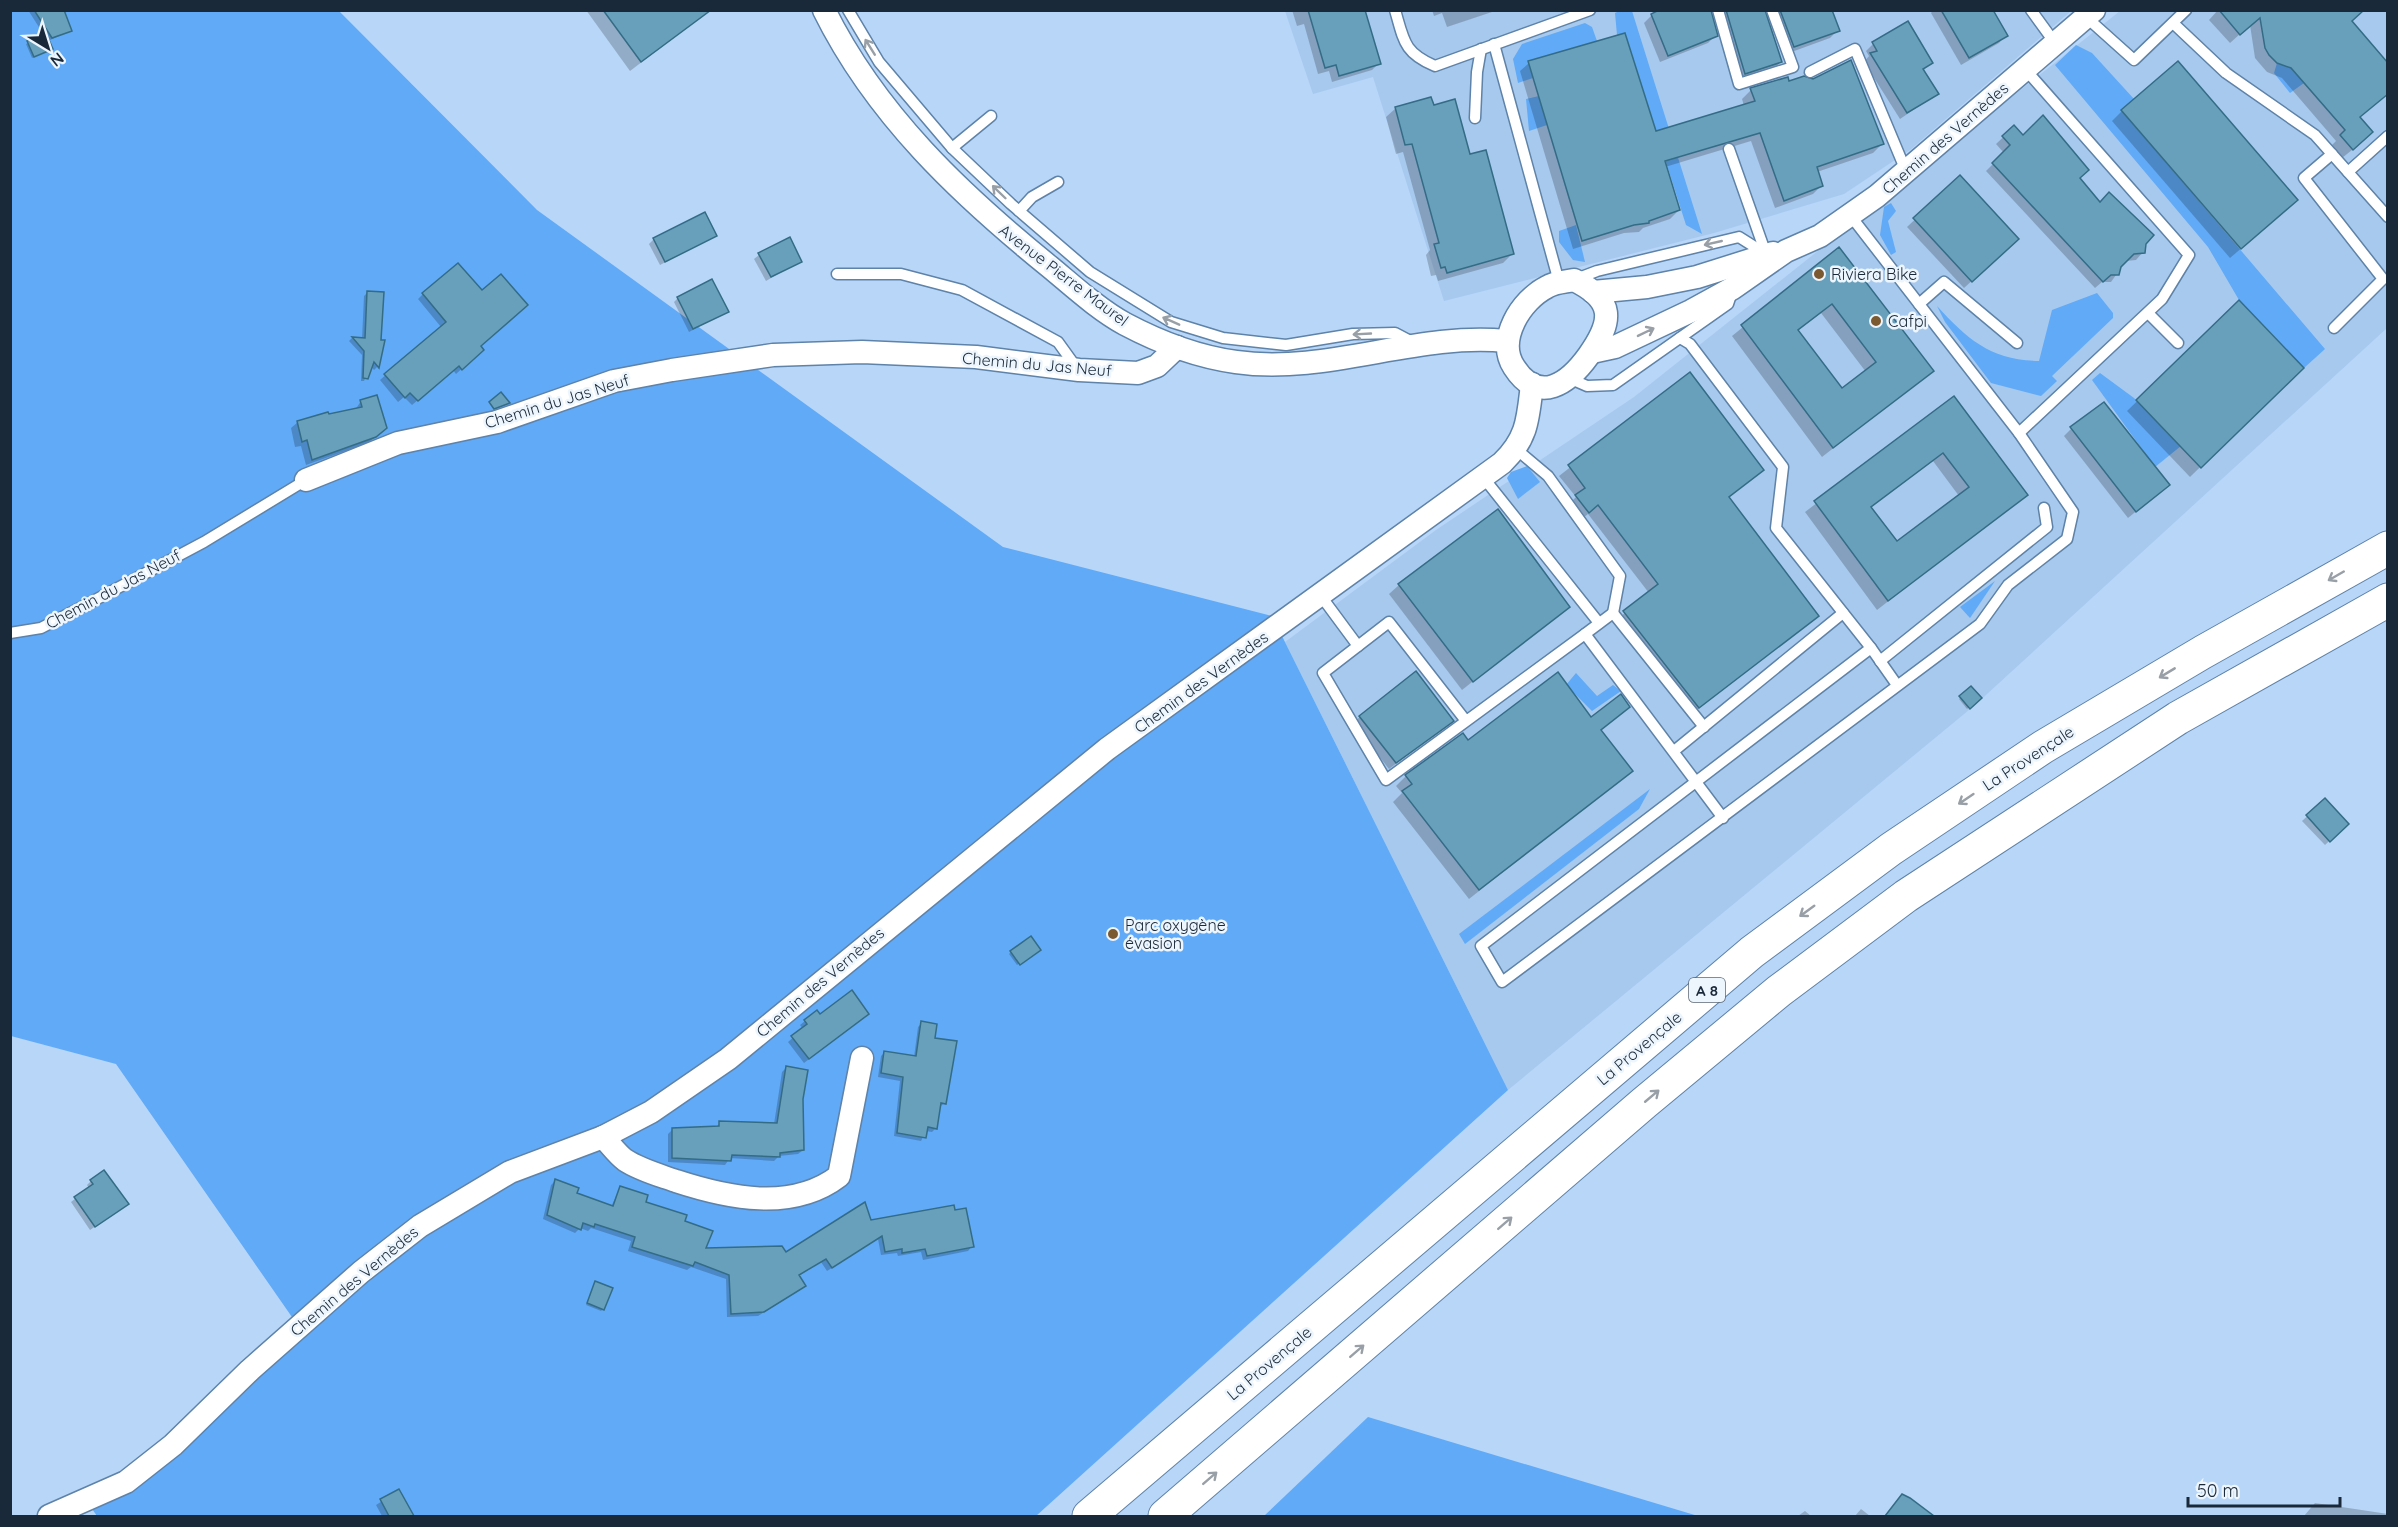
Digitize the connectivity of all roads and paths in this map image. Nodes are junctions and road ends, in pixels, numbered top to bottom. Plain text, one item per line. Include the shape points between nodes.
1 (824, 10) edge
2 (848, 10) edge
3 (1395, 10) edge
4 (1590, 10) edge
5 (1718, 10) edge
6 (1772, 10) edge
7 (2031, 10) edge
8 (2186, 10) edge
9 (2090, 14) edge
10 (2173, 23) junction
11 (1494, 44) junction
12 (2055, 44) junction
13 (1481, 49) junction
14 (2025, 69) junction
15 (1810, 72) dead end
16 (991, 116) dead end
17 (1475, 118) dead end
18 (2388, 136) edge
19 (952, 148) junction
20 (1729, 149) dead end
21 (2332, 154) junction
22 (1906, 172) junction
23 (2348, 172) junction
24 (1058, 182) dead end
25 (1019, 211) junction
26 (1850, 215) junction
27 (2388, 217) edge
28 (1776, 253) junction
29 (837, 273) dead end
30 (1575, 285) junction
31 (1733, 288) junction
32 (1919, 303) junction
33 (2148, 313) junction
34 (2334, 328) dead end
35 (1680, 338) junction
36 (1506, 341) junction
37 (2016, 343) dead end
38 (2178, 343) dead end
39 (1417, 345) junction
40 (1177, 347) junction
41 (1592, 352) junction
42 (1079, 370) junction
43 (1571, 379) junction
44 (1532, 384) junction
45 (2019, 433) junction
46 (1516, 449) junction
47 (1483, 477) junction
48 (306, 480) joint
49 (2044, 508) dead end
50 (2388, 548) edge
51 (1321, 596) junction
52 (2388, 600) edge
53 (1613, 613) junction
54 (1844, 614) junction
55 (1599, 623) junction
56 (10, 633) edge
57 (1585, 634) junction
58 (1358, 646) junction
59 (1870, 648) junction
60 (1880, 661) junction
61 (1897, 685) junction
62 (1466, 721) junction
63 (1704, 727) junction
64 (1674, 751) junction
65 (1695, 782) junction
66 (1723, 818) junction
67 (862, 1058) dead end
68 (603, 1137) junction
69 (49, 1516) edge
70 (1089, 1516) edge
71 (1165, 1516) edge

1 - 40 street, Avenue Pierre Maurel via 874,95 927,157 996,224 1124,323
19 -> 2 lane via 879,62
3 - 13 lane via 1404,42 1414,57 1435,66
4 - 11 lane
5 - 6 lane via 1739,84 1793,67
7 - 12 lane
8 - 10 lane
9 - 10 lane via 2134,60
9 - 12 street, Chemin des Vernèdes
10 - 21 lane via 2226,73 2315,135
11 - 13 lane
11 - 30 lane
12 - 14 street, Chemin des Vernèdes
13 - 17 lane
14 - 22 street, Chemin des Vernèdes
14 - 33 lane via 2189,255 2162,299
15 - 22 lane via 1855,49
16 - 19 lane
18 - 23 lane
25 -> 19 lane
20 - 28 lane
21 - 23 lane
21 - 34 lane via 2304,178 2383,279
22 - 26 street, Chemin des Vernèdes
23 - 27 lane
24 - 25 lane via 1032,197
39 -> 25 lane via 1395,333 1353,334 1286,345 1223,338 1172,322 1090,272
26 - 28 street, Chemin des Vernèdes via 1820,236
26 - 32 lane
28 -> 30 street, Chemin des Vernèdes via 1697,277 1647,287
28 - 31 street, Chemin des Vernèdes
29 - 42 lane via 901,274 962,290 1058,342
30 - 36 street via 1548,286 1529,302
30 - 41 street via 1603,303 1608,321 1604,336
31 - 35 lane via 1728,304
41 -> 31 street, Chemin des Vernèdes via 1615,347
32 - 37 lane via 1944,282
32 - 45 lane
33 - 38 lane
33 - 45 lane
35 - 43 lane via 1613,385 1587,386
35 - 54 lane via 1690,344 1783,467 1776,528
36 - 39 street, Avenue Pierre Maurel via 1470,338
36 - 44 street via 1513,366
39 - 40 street, Avenue Pierre Maurel via 1290,363 1237,362
40 - 42 street, Chemin du Jas Neuf via 1157,366 1138,373
41 - 43 street
42 - 48 street, Chemin du Jas Neuf via 964,357 862,352 772,355 614,381 497,422 398,443
43 - 44 street via 1546,388
44 - 46 street, Chemin des Vernèdes via 1524,435
45 - 61 lane via 2073,512 2067,539 2008,585 1980,624
46 - 47 street, Chemin des Vernèdes
46 - 53 lane via 1548,477 1620,576
47 - 51 street, Chemin des Vernèdes
47 - 55 lane
48 - 56 lane, Chemin du Jas Neuf via 204,542 41,628
49 - 60 lane via 2047,527
50 -> 70 highway, La Provençale / A 8 via 2043,747 1892,849 1752,952
51 - 58 lane
51 - 68 street, Chemin des Vernèdes via 1045,797 728,1059 651,1112
71 -> 52 highway via 1779,991 1906,896 2178,718
53 - 55 lane
53 - 63 lane
54 - 59 lane
54 - 63 lane
55 - 57 lane
57 - 62 lane
57 - 64 lane
58 - 62 lane via 1389,622
58 - 62 lane via 1323,673 1386,780
59 - 60 lane
59 - 65 lane
60 - 61 lane
61 - 66 lane
63 - 64 lane
64 - 65 lane
65 - 66 lane
65 - 66 lane via 1481,946 1502,982
67 - 68 street via 839,1176 822,1189 762,1200 718,1195 648,1172 625,1160
68 - 69 street, Chemin des Vernèdes via 510,1172 420,1226 361,1272 250,1370 173,1445 126,1482

